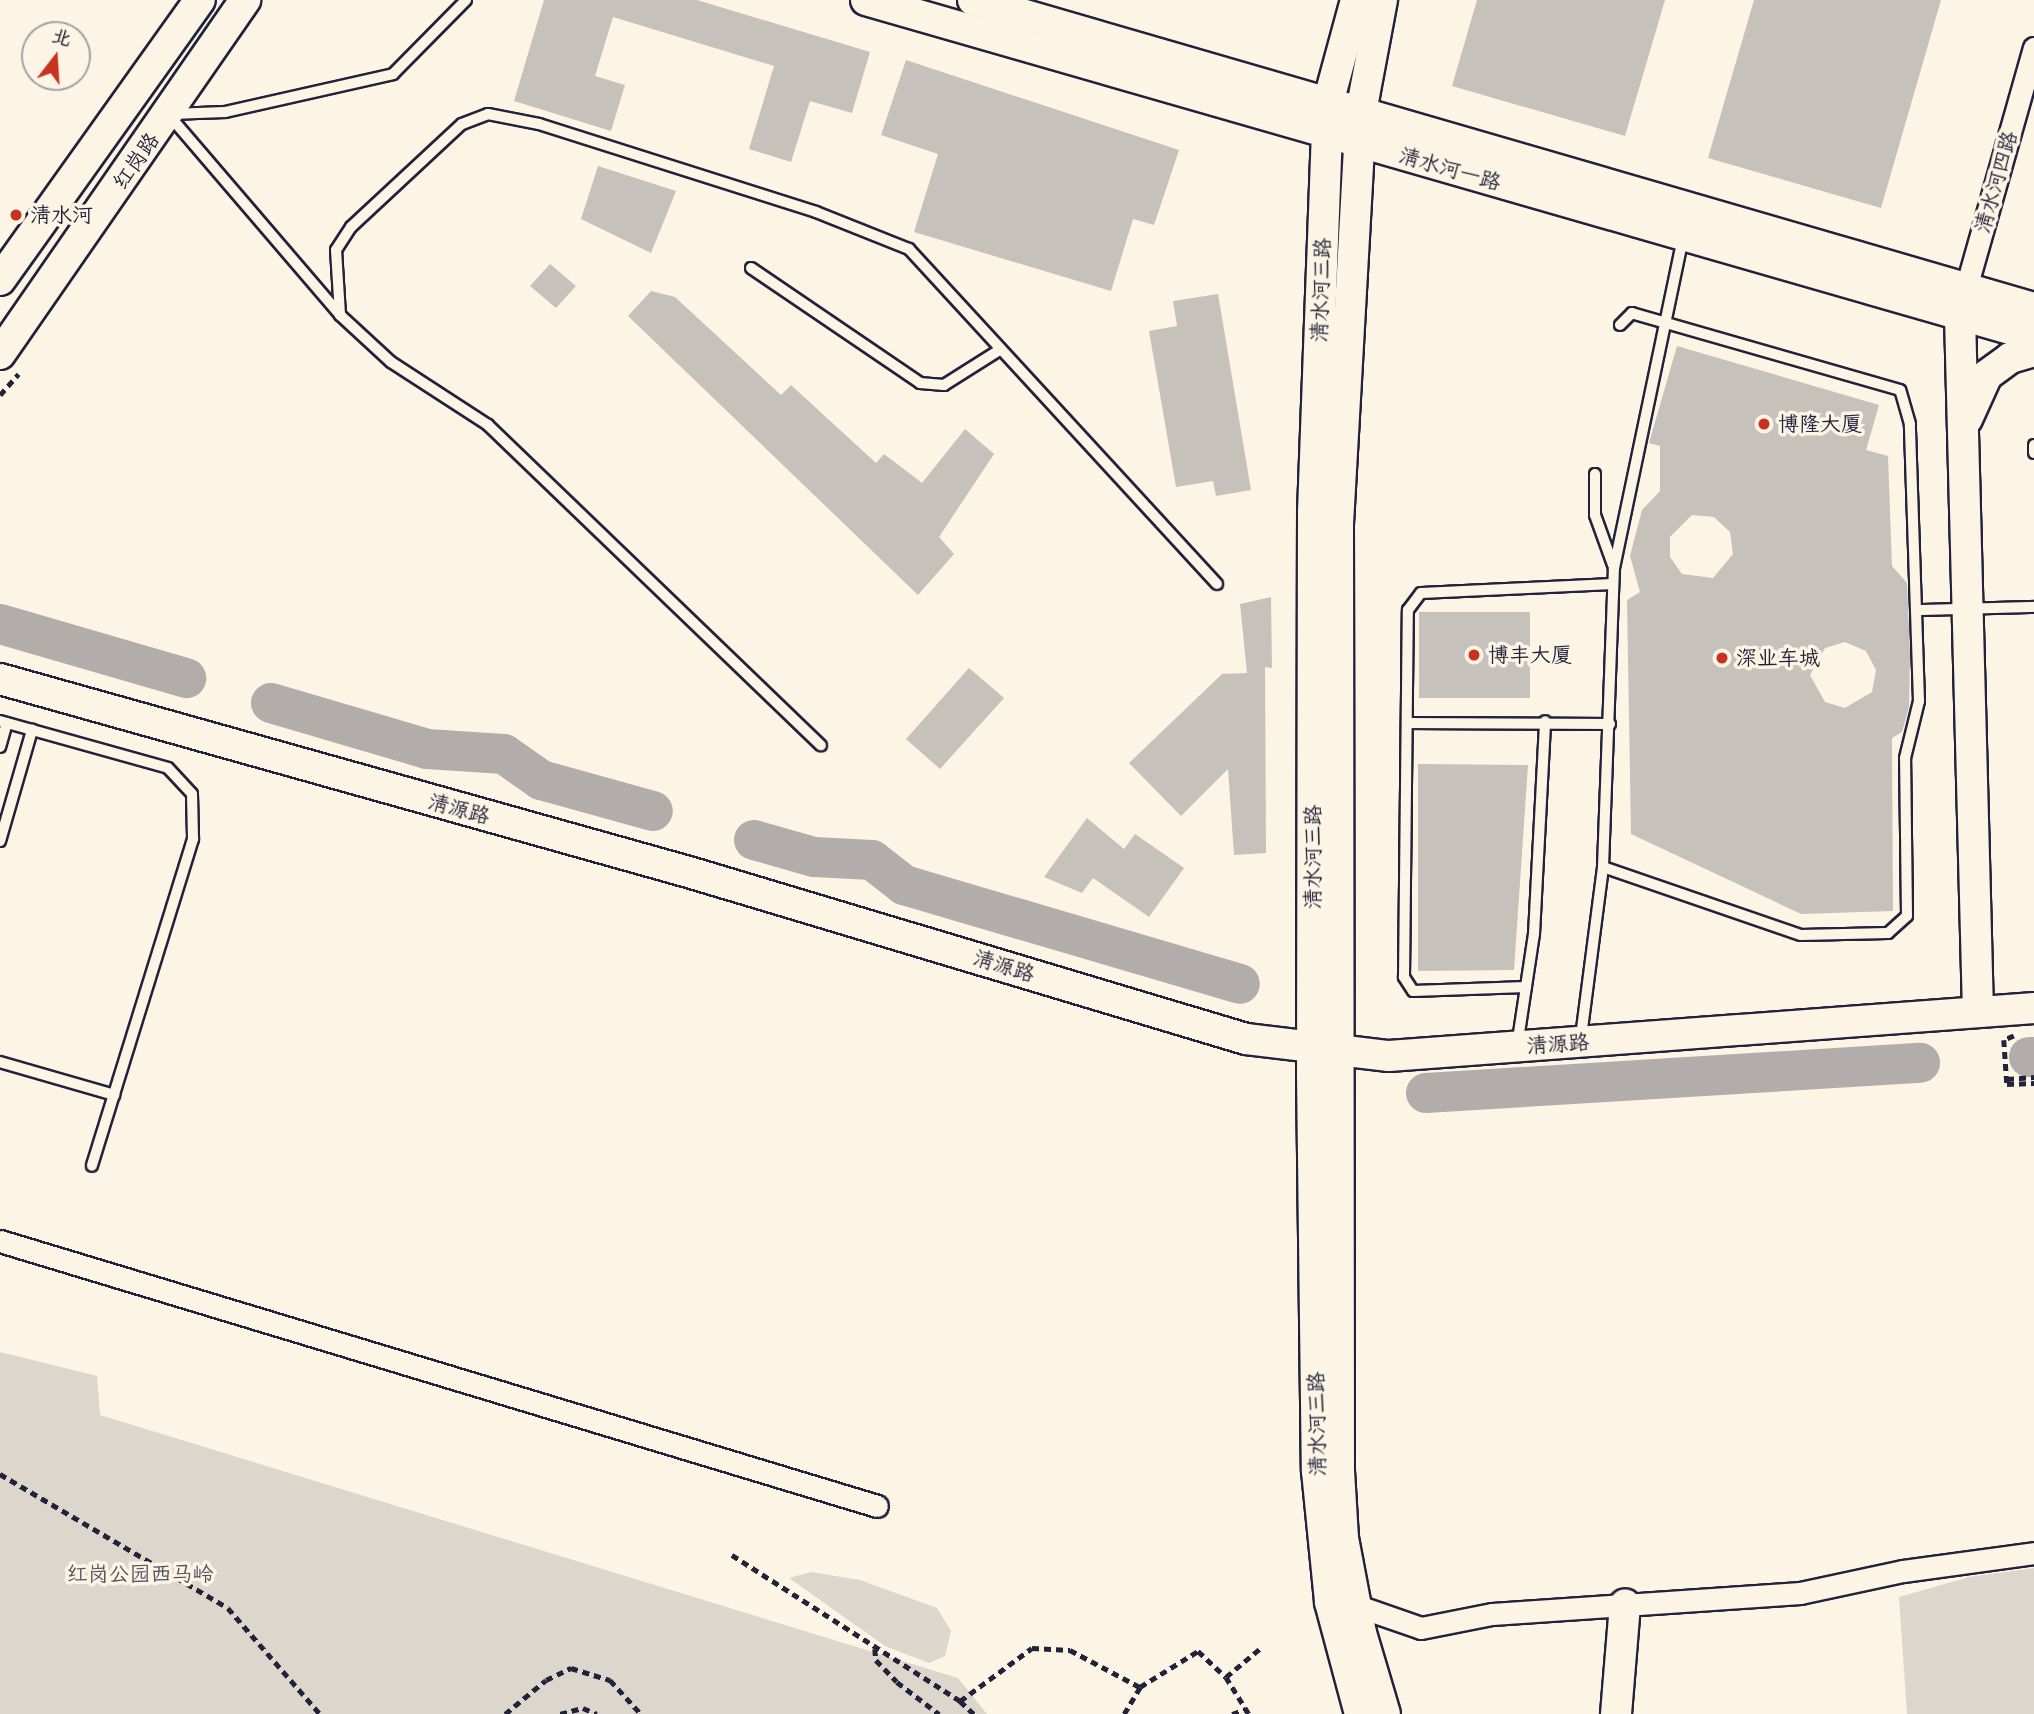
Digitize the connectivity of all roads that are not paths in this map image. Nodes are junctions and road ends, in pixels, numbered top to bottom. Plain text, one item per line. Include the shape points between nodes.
1 (200, 0) edge
2 (244, 0) edge
3 (466, 0) edge
4 (866, 0) edge
5 (973, 0) edge
6 (1356, 0) edge
7 (1382, 0) edge
8 (2034, 48) edge
9 (1328, 103) junction
10 (1361, 112) junction
11 (168, 114) junction
12 (1326, 133) junction
13 (1361, 143) junction
14 (1683, 239) junction
15 (751, 268) dead end
16 (0, 280) edge
17 (1963, 302) junction
18 (2034, 308) edge
19 (340, 316) junction
20 (1662, 321) junction
21 (1620, 325) dead end
22 (2034, 336) edge
23 (1001, 349) junction
24 (2034, 352) edge
25 (0, 354) edge
26 (1963, 437) junction
27 (2034, 445) edge
28 (2034, 453) edge
29 (1595, 474) dead end
30 (1614, 568) junction
31 (1217, 584) dead end
32 (1614, 584) junction
33 (2034, 607) edge
34 (1968, 608) junction
35 (1918, 610) junction
36 (0, 665) edge
37 (0, 679) edge
38 (1545, 721) junction
39 (4, 722) edge
40 (1408, 723) junction
41 (1610, 724) junction
42 (32, 730) junction
43 (821, 745) dead end
44 (0, 747) edge
45 (0, 841) edge
46 (1603, 867) junction
47 (1525, 987) junction
48 (2034, 998) edge
49 (1978, 1007) junction
50 (2034, 1008) edge
51 (1582, 1029) junction
52 (1518, 1033) junction
53 (1326, 1042) junction
54 (0, 1062) edge
55 (114, 1095) junction
56 (92, 1166) dead end
57 (0, 1241) edge
58 (877, 1506) dead end
59 (2034, 1553) edge
60 (1343, 1602) junction
61 (1625, 1604) junction
62 (1337, 1637) junction
63 (1347, 1714) edge
64 (1360, 1714) edge
65 (1385, 1714) edge
66 (1616, 1714) edge

1 - 16 street, 红岗路
2 - 11 street, 红岗路
3 - 11 lane via 393,74 225,112
4 - 12 street, 清水河一路
5 - 9 street, 清水河一路
6 - 9 street, 清水河三路
7 - 10 street, 清水河三路
8 - 17 street, 清水河四路
9 - 10 street, 清水河一路
9 - 12 street, 清水河三路
10 - 13 street, 清水河三路
10 - 17 street, 清水河一路
11 - 19 lane
11 - 25 street, 红岗路
12 - 13 street, 清水河一路
12 - 53 street, 清水河三路 via 1313,513
13 - 14 street, 清水河一路
13 - 53 street, 清水河三路 via 1338,520
14 - 17 street, 清水河一路
14 - 20 lane
15 - 23 lane via 920,383 944,385
17 - 18 street, 清水河一路
17 - 22 street, 清水河一路
17 - 26 street
19 - 23 lane via 336,250 351,227 462,124 488,114 539,124 816,212 909,249
19 - 43 lane via 391,362 488,425
20 - 21 lane via 1632,313
20 - 30 lane
20 - 35 lane via 1900,390 1910,424
23 - 31 lane
24 - 26 street via 2010,358 1987,375
26 - 34 street
27 - 28 lane
29 - 30 lane via 1595,514
30 - 32 lane
32 - 40 lane via 1421,593 1408,610
32 - 41 lane
33 - 34 lane
34 - 35 lane
34 - 49 street
35 - 46 lane via 1919,701 1905,758 1907,916 1888,933 1801,935
36 - 53 street, 清源路 via 695,860 1250,1026
37 - 53 street, 清源路 via 692,873 1246,1039
38 - 40 lane
38 - 41 lane
38 - 47 lane via 1539,867
39 - 42 lane
39 - 44 lane
40 - 47 lane via 1404,977 1413,991
41 - 46 lane
42 - 45 lane
42 - 55 lane via 168,768 192,794 193,839
46 - 51 lane
47 - 52 lane
48 - 49 street, 清源路
49 - 50 street, 清源路
49 - 51 street, 清源路
49 - 53 street, 清源路 via 1389,1056
51 - 52 street, 清源路
52 - 53 street, 清源路
53 - 60 street, 清水河三路 via 1317,1471
54 - 55 lane
55 - 56 lane
57 - 58 street
59 - 61 street via 1903,1571 1800,1593
60 - 61 street via 1421,1628 1492,1614
60 - 62 street, 清水河三路
60 - 65 street, 清水河三路
61 - 66 street
62 - 63 street
62 - 64 street, 清水河三路

